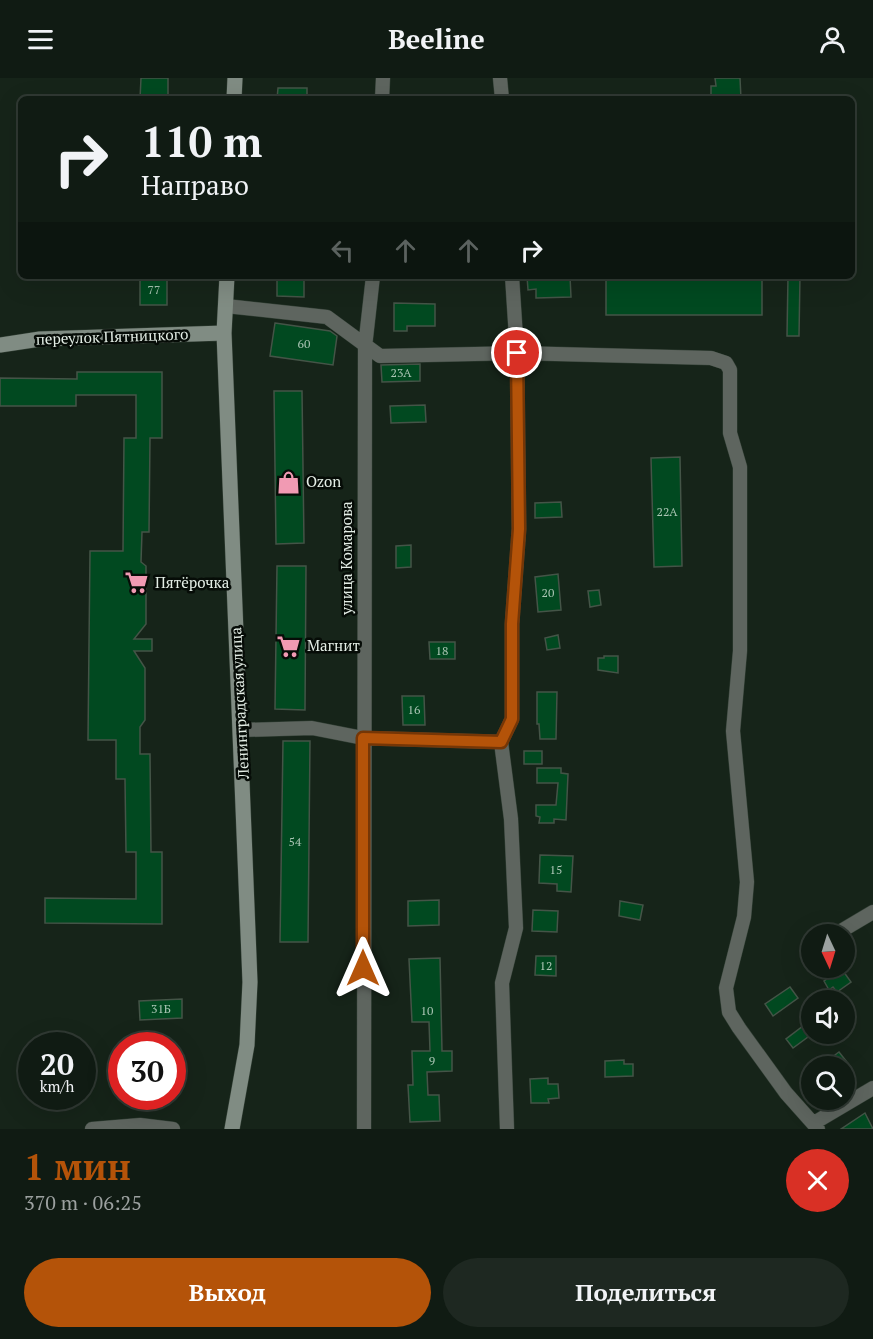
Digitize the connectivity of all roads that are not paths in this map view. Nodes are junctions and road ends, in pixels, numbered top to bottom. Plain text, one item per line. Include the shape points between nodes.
1 (235, 78) edge
2 (383, 78) edge
3 (500, 78) edge
4 (234, 96) edge
5 (382, 96) edge
6 (502, 96) edge
7 (227, 279) edge
8 (373, 279) edge
9 (512, 279) edge
10 (226, 306) junction
11 (224, 333) junction
12 (0, 345) edge
13 (365, 347) junction
14 (517, 353) junction
15 (242, 730) junction
16 (363, 738) junction
17 (501, 742) junction
18 (873, 912) edge
19 (853, 924) edge
20 (873, 1088) edge
21 (816, 1126) edge
22 (92, 1129) edge
23 (173, 1129) edge
24 (232, 1129) edge
25 (364, 1129) edge
26 (507, 1129) edge

1 - 4 main road
2 - 5 street
3 - 6 street
7 - 10 main road, Ленинградская улица
8 - 13 street, улица Комарова
9 - 14 street
10 - 11 main road, Ленинградская улица
10 - 13 street via 327,316
11 - 12 main road, переулок Пятницкого via 40,339
11 - 15 main road, Ленинградская улица
13 - 14 street via 380,356
13 - 16 street, улица Комарова
14 - 17 street via 519,529 512,624 512,719
14 - 21 street via 711,358 726,363 730,370 730,433 740,467 740,651 733,731 747,882 744,917 726,988 729,1012 786,1093
15 - 16 street via 312,728
15 - 24 main road, Ленинградская улица via 250,981 247,1045
16 - 17 street
16 - 25 street, улица Комарова
17 - 26 street via 511,819 516,928 502,983
18 - 19 street
20 - 21 street
22 - 23 street via 140,1125

